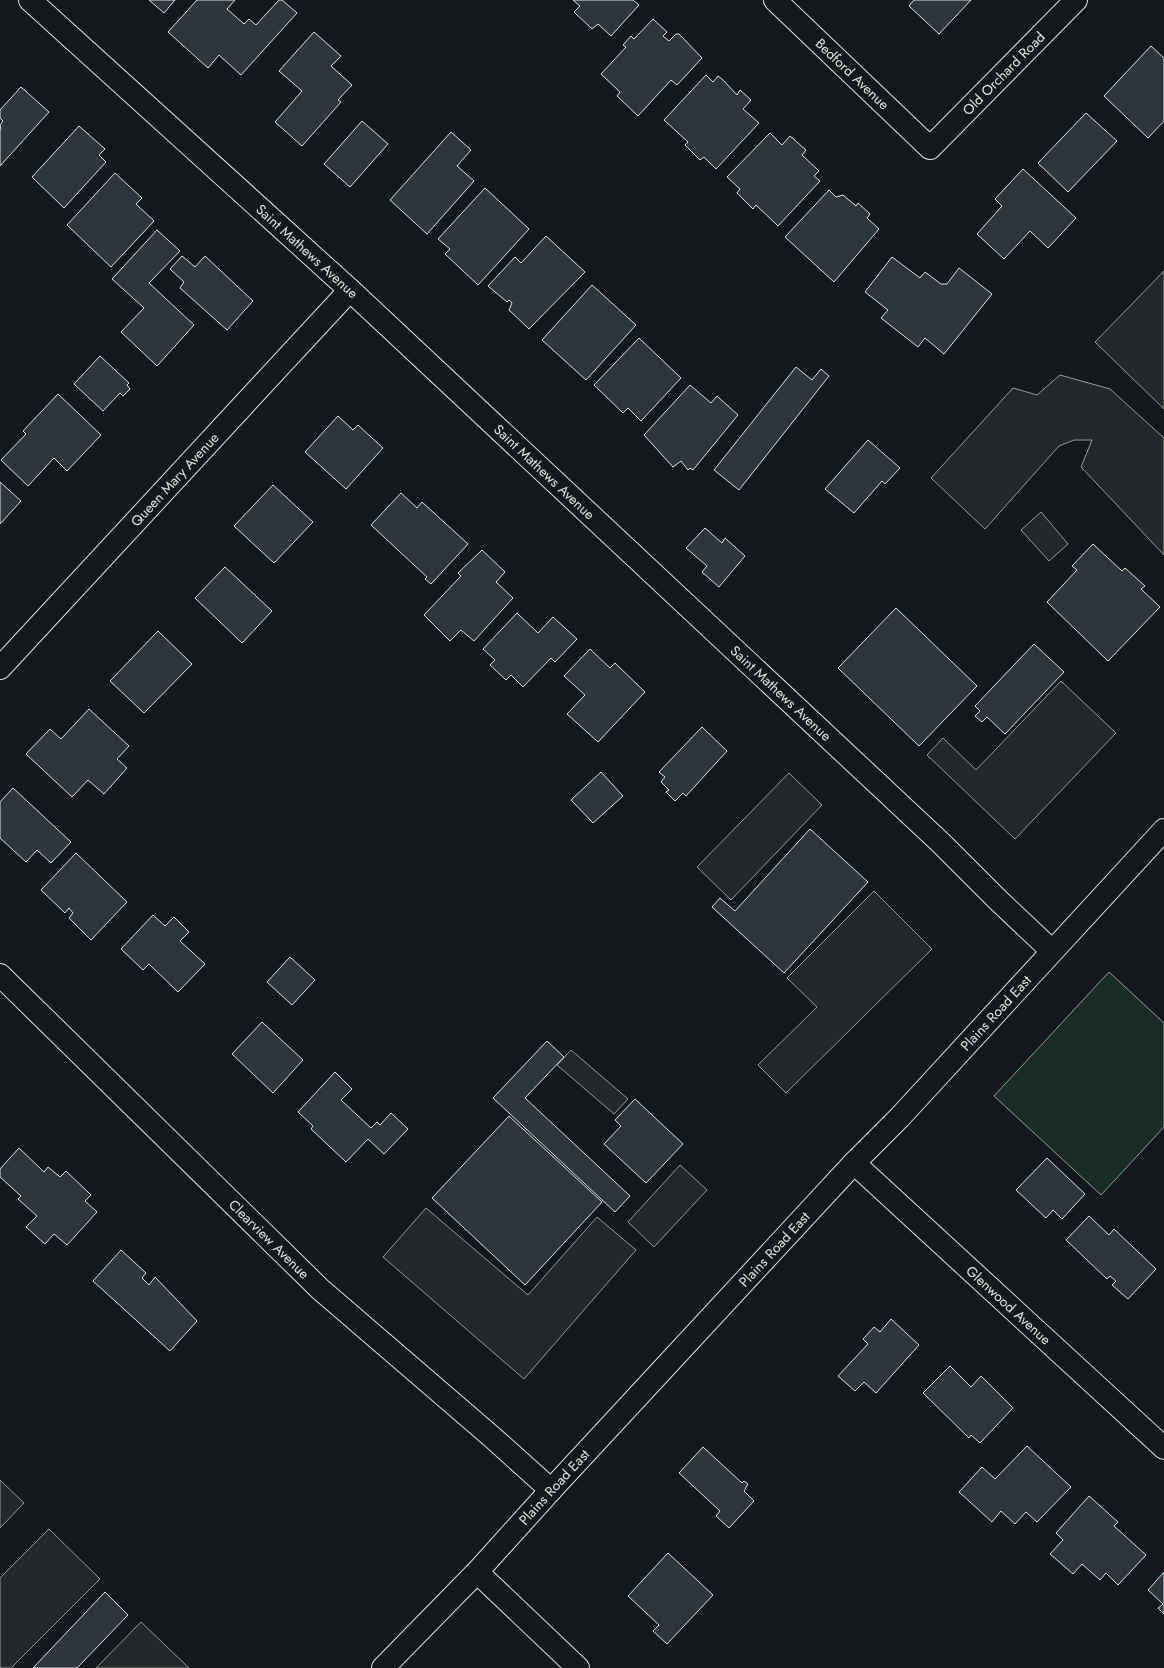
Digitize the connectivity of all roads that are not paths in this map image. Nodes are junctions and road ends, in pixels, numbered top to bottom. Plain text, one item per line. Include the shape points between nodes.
1 (30, 0) edge
2 (774, 0) edge
3 (1076, 0) edge
4 (930, 148) joint
5 (350, 290) junction
6 (0, 668) edge
7 (1164, 830) edge
8 (1052, 951) junction
9 (0, 975) edge
10 (854, 1163) junction
11 (1164, 1448) edge
12 (551, 1490) junction
13 (477, 1572) junction
14 (383, 1668) edge
15 (578, 1668) edge

1 - 5 street, Saint Mathews Avenue
2 - 4 street, Bedford Avenue
3 - 4 street, Old Orchard Road
5 - 6 street, Queen Mary Avenue
5 - 8 street, Saint Mathews Avenue via 934,836
7 - 8 street, Plains Road East
8 - 10 street, Plains Road East via 900,1117
9 - 12 street, Clearview Avenue via 320,1289
10 - 11 street, Glenwood Avenue
10 - 12 street, Plains Road East
12 - 13 street, Plains Road East
13 - 14 street, Plains Road East
13 - 15 street

